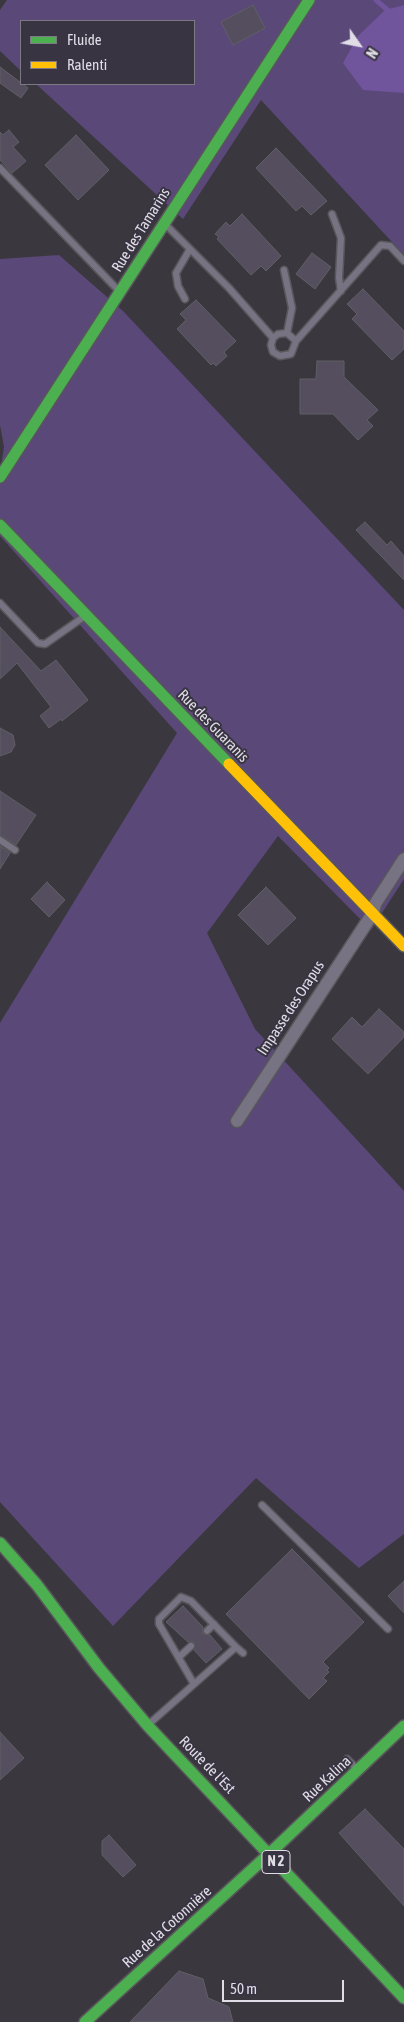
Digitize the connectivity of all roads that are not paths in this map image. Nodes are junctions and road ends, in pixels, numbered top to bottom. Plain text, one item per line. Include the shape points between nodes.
1 (309, 0) edge
2 (0, 168) edge
3 (332, 214) dead end
4 (163, 223) junction
5 (190, 249) junction
6 (404, 261) edge
7 (284, 270) dead end
8 (341, 291) junction
9 (119, 292) junction
10 (185, 299) dead end
11 (287, 333) junction
12 (273, 338) junction
13 (296, 341) junction
14 (0, 477) edge
15 (0, 526) edge
16 (0, 603) edge
17 (86, 616) junction
18 (0, 840) edge
19 (14, 850) dead end
20 (404, 859) edge
21 (373, 913) junction
22 (404, 946) edge
23 (237, 1121) dead end
24 (262, 1505) dead end
25 (0, 1543) edge
26 (214, 1624) junction
27 (388, 1629) dead end
28 (206, 1631) dead end
29 (191, 1646) dead end
30 (236, 1647) junction
31 (243, 1654) dead end
32 (179, 1657) junction
33 (194, 1684) junction
34 (148, 1726) junction
35 (404, 1726) edge
36 (348, 1759) dead end
37 (358, 1771) junction
38 (269, 1854) junction
39 (404, 1998) edge
40 (85, 2022) edge

1 - 4 street, Rue des Tamarins
2 - 9 lane
3 - 8 lane via 341,238
4 - 5 lane
4 - 9 street, Rue des Tamarins
5 - 10 lane via 176,273
5 - 12 lane
6 - 8 lane via 390,246 381,245
7 - 11 lane via 292,308
8 - 13 lane
9 - 14 street, Rue des Tamarins
11 - 12 lane
11 - 13 lane
12 - 13 lane via 273,352 280,356 291,354
15 - 17 street, Rue des Guaranis
16 - 17 lane via 38,643 45,644
17 - 21 street, Rue des Guaranis
18 - 19 lane
20 - 21 street, Impasse des Orapus via 375,904
21 - 22 street, Rue des Guaranis
21 - 23 street, Impasse des Orapus
24 - 27 lane
25 - 34 street, Route de l'Est / N 2
26 - 28 lane
26 - 30 lane
26 - 32 lane via 191,1601 181,1597 159,1619
29 - 32 lane
30 - 31 lane
30 - 33 lane
32 - 33 lane
33 - 34 lane
34 - 38 street, Route de l'Est / N 2
35 - 37 street, Rue Kalina
36 - 37 lane
37 - 38 street, Rue Kalina
38 - 39 street, Route de l'Est / N 2
38 - 40 street, Rue de la Cotonnière

